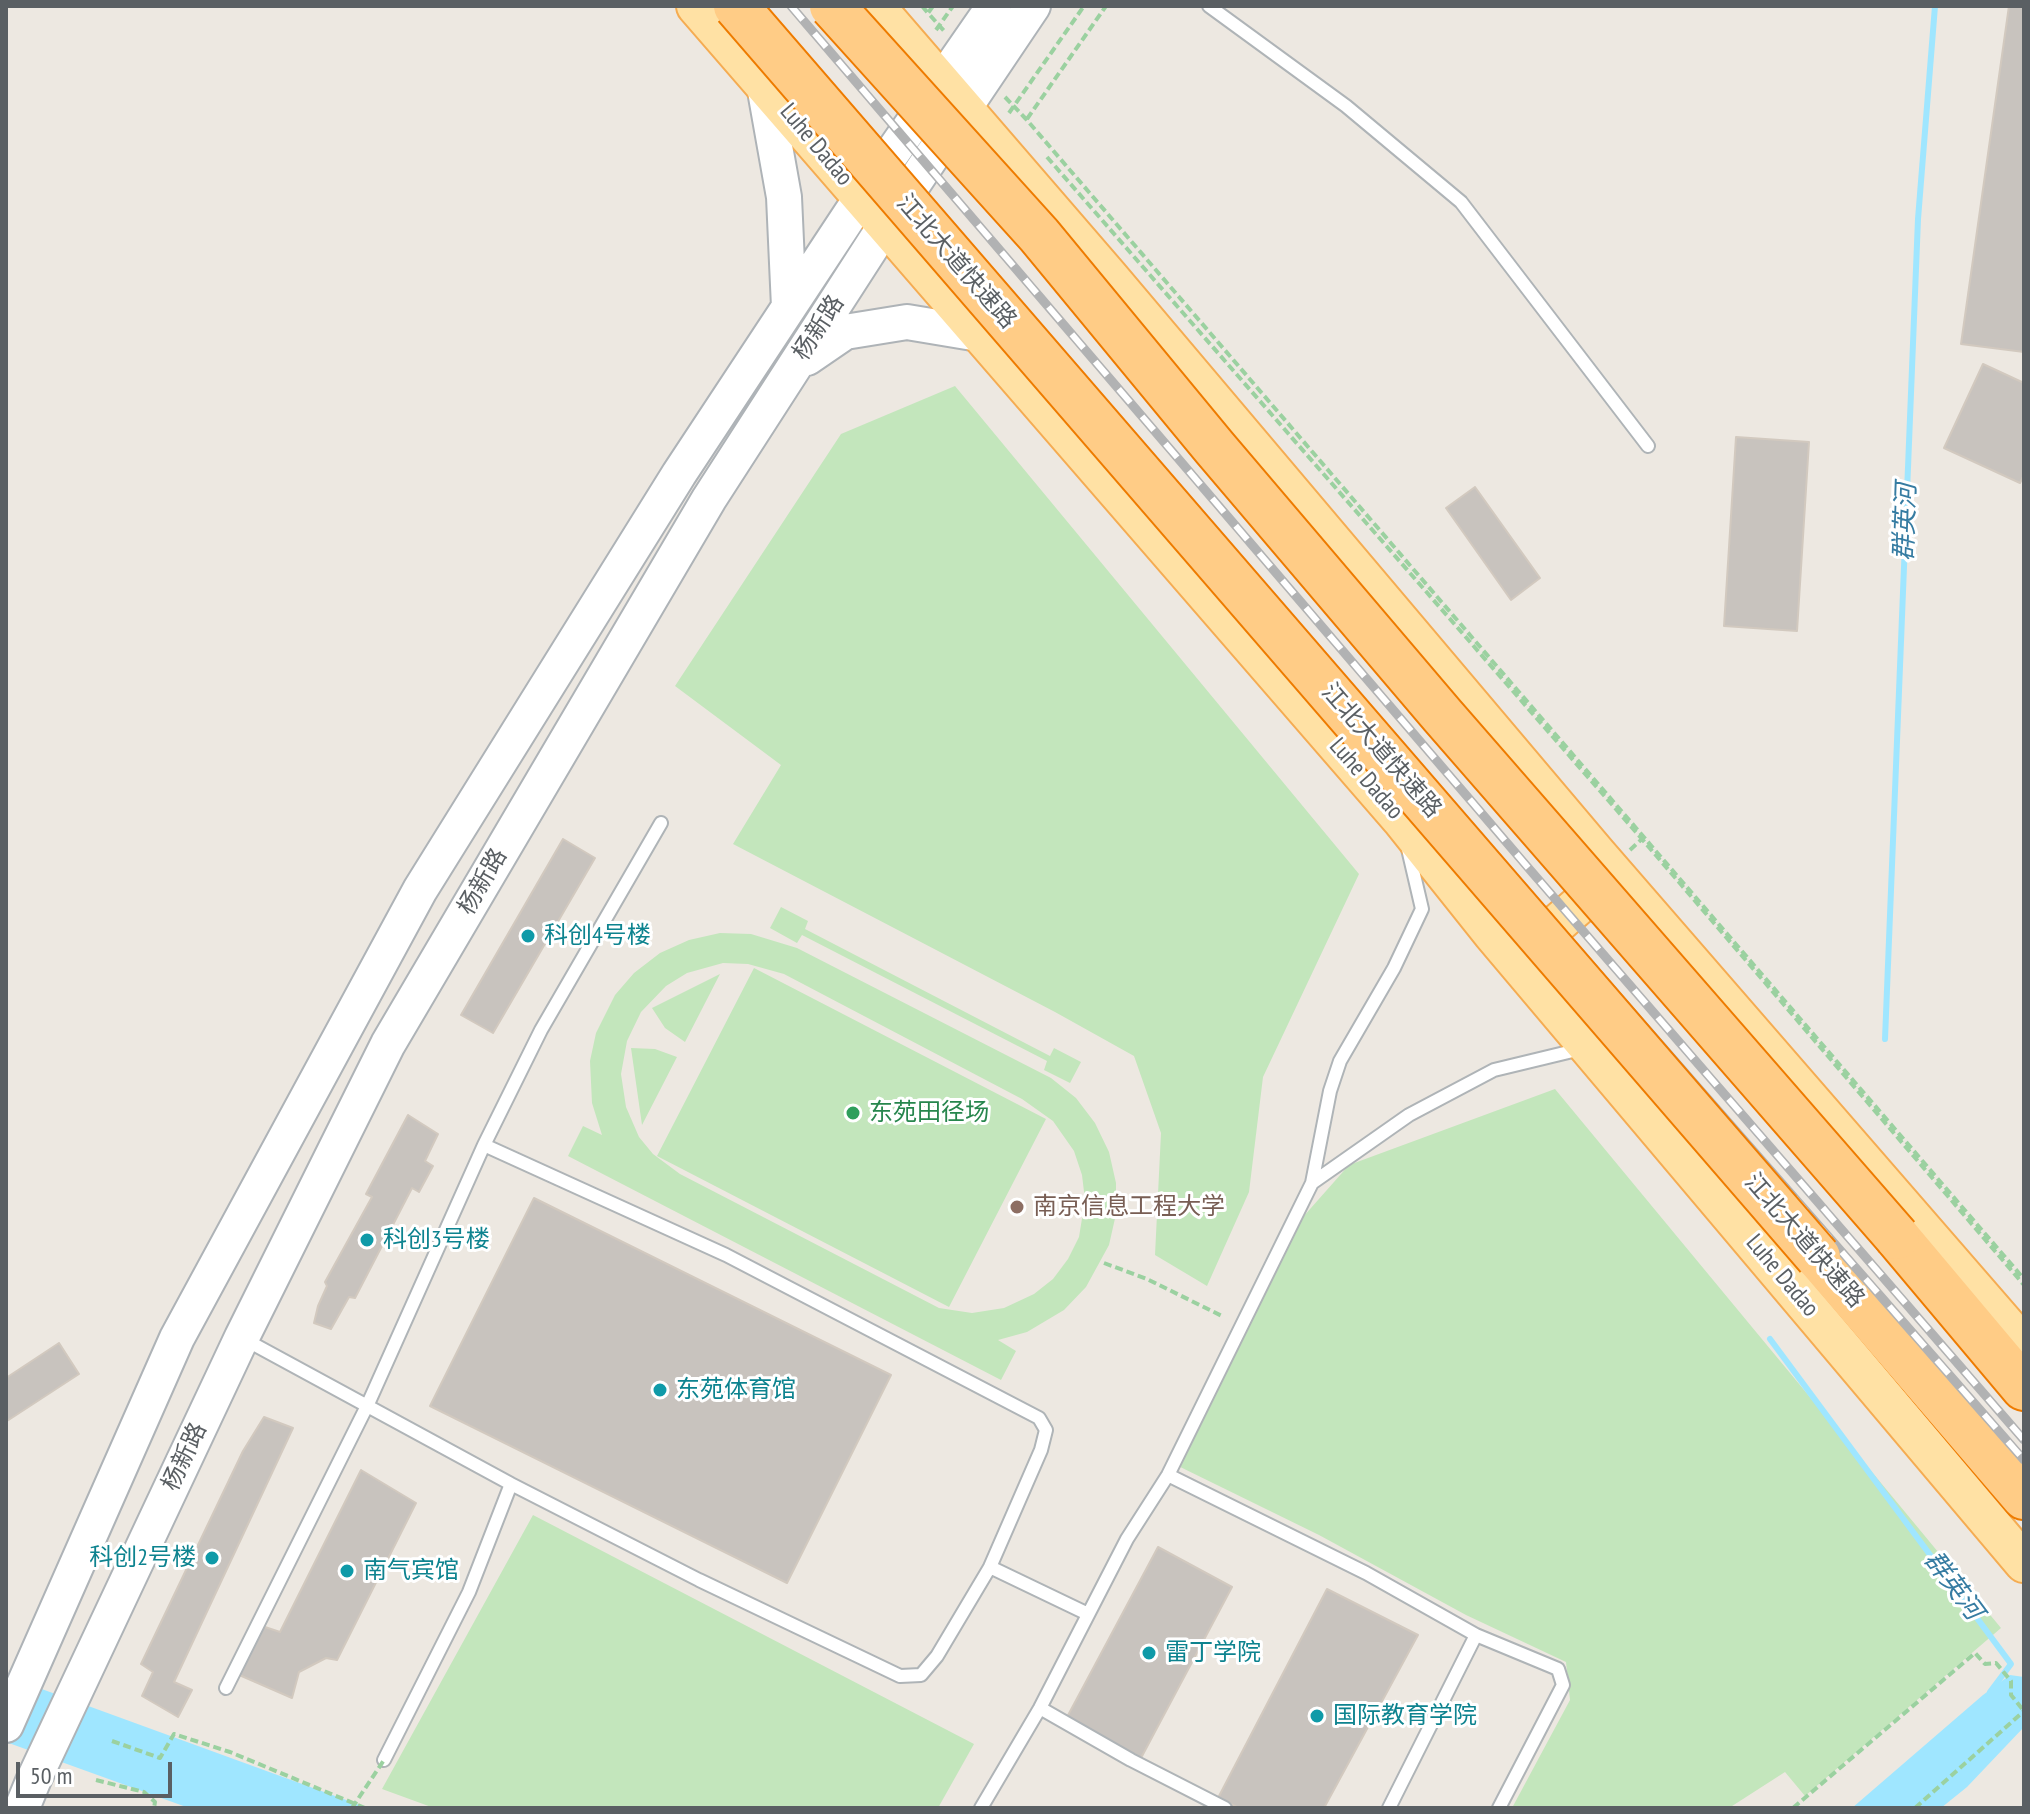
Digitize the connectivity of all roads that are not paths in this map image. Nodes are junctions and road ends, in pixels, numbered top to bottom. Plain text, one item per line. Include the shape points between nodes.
1 (696, 6) edge
2 (736, 6) edge
3 (832, 6) edge
4 (875, 6) edge
5 (994, 6) edge
6 (1033, 6) edge
7 (1209, 6) edge
8 (962, 83) junction
9 (764, 85) junction
10 (873, 212) junction
11 (789, 307) junction
12 (979, 334) junction
13 (793, 367) junction
14 (1648, 446) dead end
15 (1401, 819) junction
16 (661, 823) dead end
17 (1633, 895) junction
18 (1534, 982) junction
19 (1589, 1047) junction
20 (484, 1145) junction
21 (1312, 1183) junction
22 (242, 1337) junction
23 (2024, 1346) edge
24 (2024, 1388) edge
25 (368, 1404) junction
26 (1168, 1475) junction
27 (511, 1484) junction
28 (2024, 1497) edge
29 (2024, 1563) edge
30 (990, 1567) junction
31 (1088, 1614) junction
32 (1476, 1635) junction
33 (226, 1688) dead end
34 (1040, 1708) junction
35 (6, 1725) edge
36 (384, 1760) road end
37 (22, 1808) edge
38 (981, 1808) edge
39 (1225, 1808) edge
40 (1389, 1808) edge
41 (1499, 1808) edge

1 - 9 main road, Luhe Dadao
2 - 28 highway, 江北大道快速路, bridge
3 - 24 highway, bridge via 1039,235 1432,703
4 - 8 main road
5 - 8 main road, 杨新路
6 - 8 main road, 杨新路
7 - 14 lane via 1346,106 1461,202
8 - 10 main road, 杨新路
8 - 17 main road
9 - 10 main road, Luhe Dadao
9 - 11 main road via 784,197
10 - 11 main road, 杨新路
10 - 12 main road, Luhe Dadao
10 - 13 main road, 杨新路
11 - 35 main road, 杨新路 via 420,890 177,1338
12 - 13 main road via 907,322 845,332
12 - 15 main road, Luhe Dadao
13 - 22 main road, 杨新路 via 709,499 388,1044
15 - 18 main road, Luhe Dadao
15 - 21 lane via 1422,909 1340,1061
16 - 20 lane via 541,1030
17 - 18 main road via 1588,897 1559,922 1549,931
17 - 23 main road
18 - 19 main road, Luhe Dadao
19 - 21 lane via 1494,1070 1409,1115
19 - 29 main road, Luhe Dadao
20 - 25 lane
20 - 30 lane via 726,1255 1039,1418 1046,1430 1041,1450
21 - 26 lane
22 - 25 lane
22 - 37 main road, 杨新路
25 - 27 lane
25 - 33 lane
26 - 31 lane
26 - 32 lane via 1366,1573
27 - 30 lane via 900,1676 921,1675 937,1656
27 - 36 lane via 469,1592
30 - 31 lane
31 - 34 lane
32 - 40 lane
32 - 41 lane via 1558,1669 1563,1685
34 - 38 lane
34 - 39 lane

